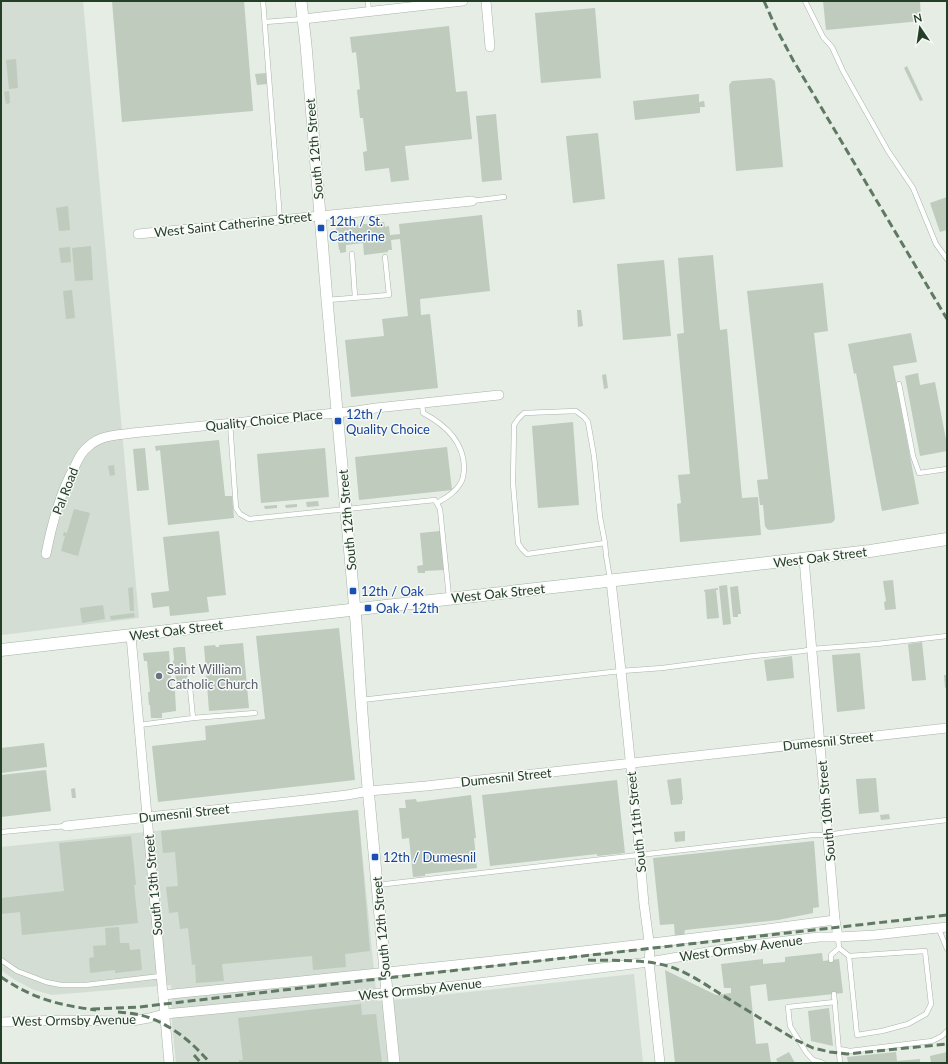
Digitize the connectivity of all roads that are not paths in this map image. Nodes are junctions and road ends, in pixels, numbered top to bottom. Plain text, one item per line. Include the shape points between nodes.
1 (263, 1) edge
2 (301, 1) edge
3 (368, 1) edge
4 (463, 1) edge
5 (486, 1) edge
6 (805, 1) edge
7 (369, 12) junction
8 (303, 19) junction
9 (264, 22) junction
10 (490, 47) dead end
11 (504, 197) dead end
12 (472, 201) joint
13 (320, 215) junction
14 (280, 220) junction
15 (138, 234) dead end
16 (352, 254) dead end
17 (385, 257) dead end
18 (947, 259) edge
19 (355, 297) junction
20 (327, 300) junction
21 (898, 384) dead end
22 (499, 395) dead end
23 (422, 403) junction
24 (337, 412) junction
25 (230, 423) junction
26 (100, 439) joint
27 (947, 469) edge
28 (437, 503) junction
29 (346, 509) junction
30 (947, 539) edge
31 (605, 543) junction
32 (46, 554) dead end
33 (804, 559) junction
34 (611, 581) junction
35 (450, 599) junction
36 (355, 609) junction
37 (131, 636) junction
38 (947, 636) edge
39 (812, 649) junction
40 (1, 650) edge
41 (621, 671) junction
42 (190, 688) dead end
43 (361, 700) junction
44 (255, 713) dead end
45 (193, 718) junction
46 (139, 725) junction
47 (947, 728) edge
48 (821, 742) junction
49 (631, 763) junction
50 (369, 791) junction
51 (147, 818) junction
52 (947, 820) edge
53 (66, 826) joint
54 (1, 832) edge
55 (828, 835) junction
56 (640, 855) junction
57 (377, 885) junction
58 (835, 920) junction
59 (943, 927) edge
60 (838, 937) junction
61 (649, 944) junction
62 (839, 948) junction
63 (947, 949) edge
64 (849, 956) junction
65 (1, 960) edge
66 (831, 960) dead end
67 (649, 962) junction
68 (385, 972) junction
69 (161, 976) junction
70 (386, 992) junction
71 (834, 994) dead end
72 (163, 995) junction
73 (835, 1002) junction
74 (164, 1014) junction
75 (1, 1022) edge
76 (947, 1031) edge
77 (839, 1049) junction
78 (169, 1063) edge
79 (394, 1063) edge
80 (660, 1063) edge
81 (823, 1063) edge
82 (840, 1063) edge

1 - 9 lane
2 - 8 street, South 12th Street
3 - 7 lane
4 - 7 street
5 - 10 street
6 - 18 lane via 888,151 912,188 936,244
7 - 8 street
8 - 9 lane
8 - 13 street, South 12th Street
9 - 14 lane
11 - 12 lane
12 - 13 street, West Saint Catherine Street
13 - 14 street, West Saint Catherine Street
13 - 20 street, South 12th Street
14 - 15 street, West Saint Catherine Street
16 - 19 lane
17 - 19 lane via 388,294
19 - 20 lane
20 - 24 street, South 12th Street
21 - 27 lane via 919,473
22 - 23 street, Quality Choice Place
23 - 24 street, Quality Choice Place
23 - 28 lane via 423,413 434,418 454,437 464,458 464,472 460,484 450,495
24 - 25 street, Quality Choice Place
24 - 29 street, South 12th Street
25 - 26 street, Quality Choice Place via 120,434
25 - 29 lane via 236,508 240,514 249,519
26 - 32 street, Pal Road via 89,445 80,456 67,482 59,502
28 - 29 lane via 435,500
28 - 35 lane via 440,509
29 - 36 street, South 12th Street
30 - 33 main road, West Oak Street
31 - 31 lane via 527,554 518,543 513,483 514,425 524,413 576,411 588,422
31 - 34 lane
33 - 34 main road, West Oak Street
33 - 39 street, South 10th Street
34 - 35 main road, West Oak Street
34 - 41 street, South 11th Street
35 - 36 main road, West Oak Street
36 - 37 main road, West Oak Street
36 - 43 street, South 12th Street
37 - 40 main road, West Oak Street
37 - 46 street, South 13th Street
38 - 39 lane
39 - 41 lane
39 - 48 street, South 10th Street
41 - 43 lane
41 - 49 street, South 11th Street
42 - 45 lane
43 - 50 street, South 12th Street
44 - 45 lane
45 - 46 lane
46 - 51 street, South 13th Street
47 - 48 street, Dumesnil Street
48 - 49 street, Dumesnil Street
48 - 55 street, South 10th Street
49 - 50 street, Dumesnil Street
49 - 56 street, South 11th Street
50 - 51 street, Dumesnil Street
50 - 57 street, South 12th Street
51 - 53 street, Dumesnil Street
51 - 69 street, South 13th Street
52 - 55 lane
53 - 54 lane
55 - 56 lane
55 - 58 street, South 10th Street
56 - 57 lane
56 - 61 street, South 11th Street
57 - 68 street, South 12th Street
58 - 60 street
58 - 61 street, West Ormsby Avenue
59 - 60 street, West Ormsby Avenue
59 - 63 lane
60 - 62 lane
60 - 67 street, West Ormsby Avenue via 742,946
61 - 67 street, South 11th Street
61 - 68 street, West Ormsby Avenue
62 - 64 lane
62 - 66 lane via 831,955
64 - 64 lane via 925,951 931,1004 926,1014 908,1024 857,1035
65 - 69 lane via 17,971 61,985 86,985
67 - 70 street, West Ormsby Avenue
67 - 80 street, South 11th Street
68 - 70 street, South 12th Street
68 - 72 street, West Ormsby Avenue
69 - 72 street, South 13th Street
70 - 74 street, West Ormsby Avenue
70 - 79 street, South 12th Street
71 - 73 lane
72 - 74 street, South 13th Street
73 - 77 lane
73 - 81 lane via 788,1007 790,1026 806,1052 814,1060
74 - 75 street, West Ormsby Avenue via 132,1021
74 - 78 street, South 13th Street
76 - 77 lane via 932,1041 850,1051
77 - 82 lane

